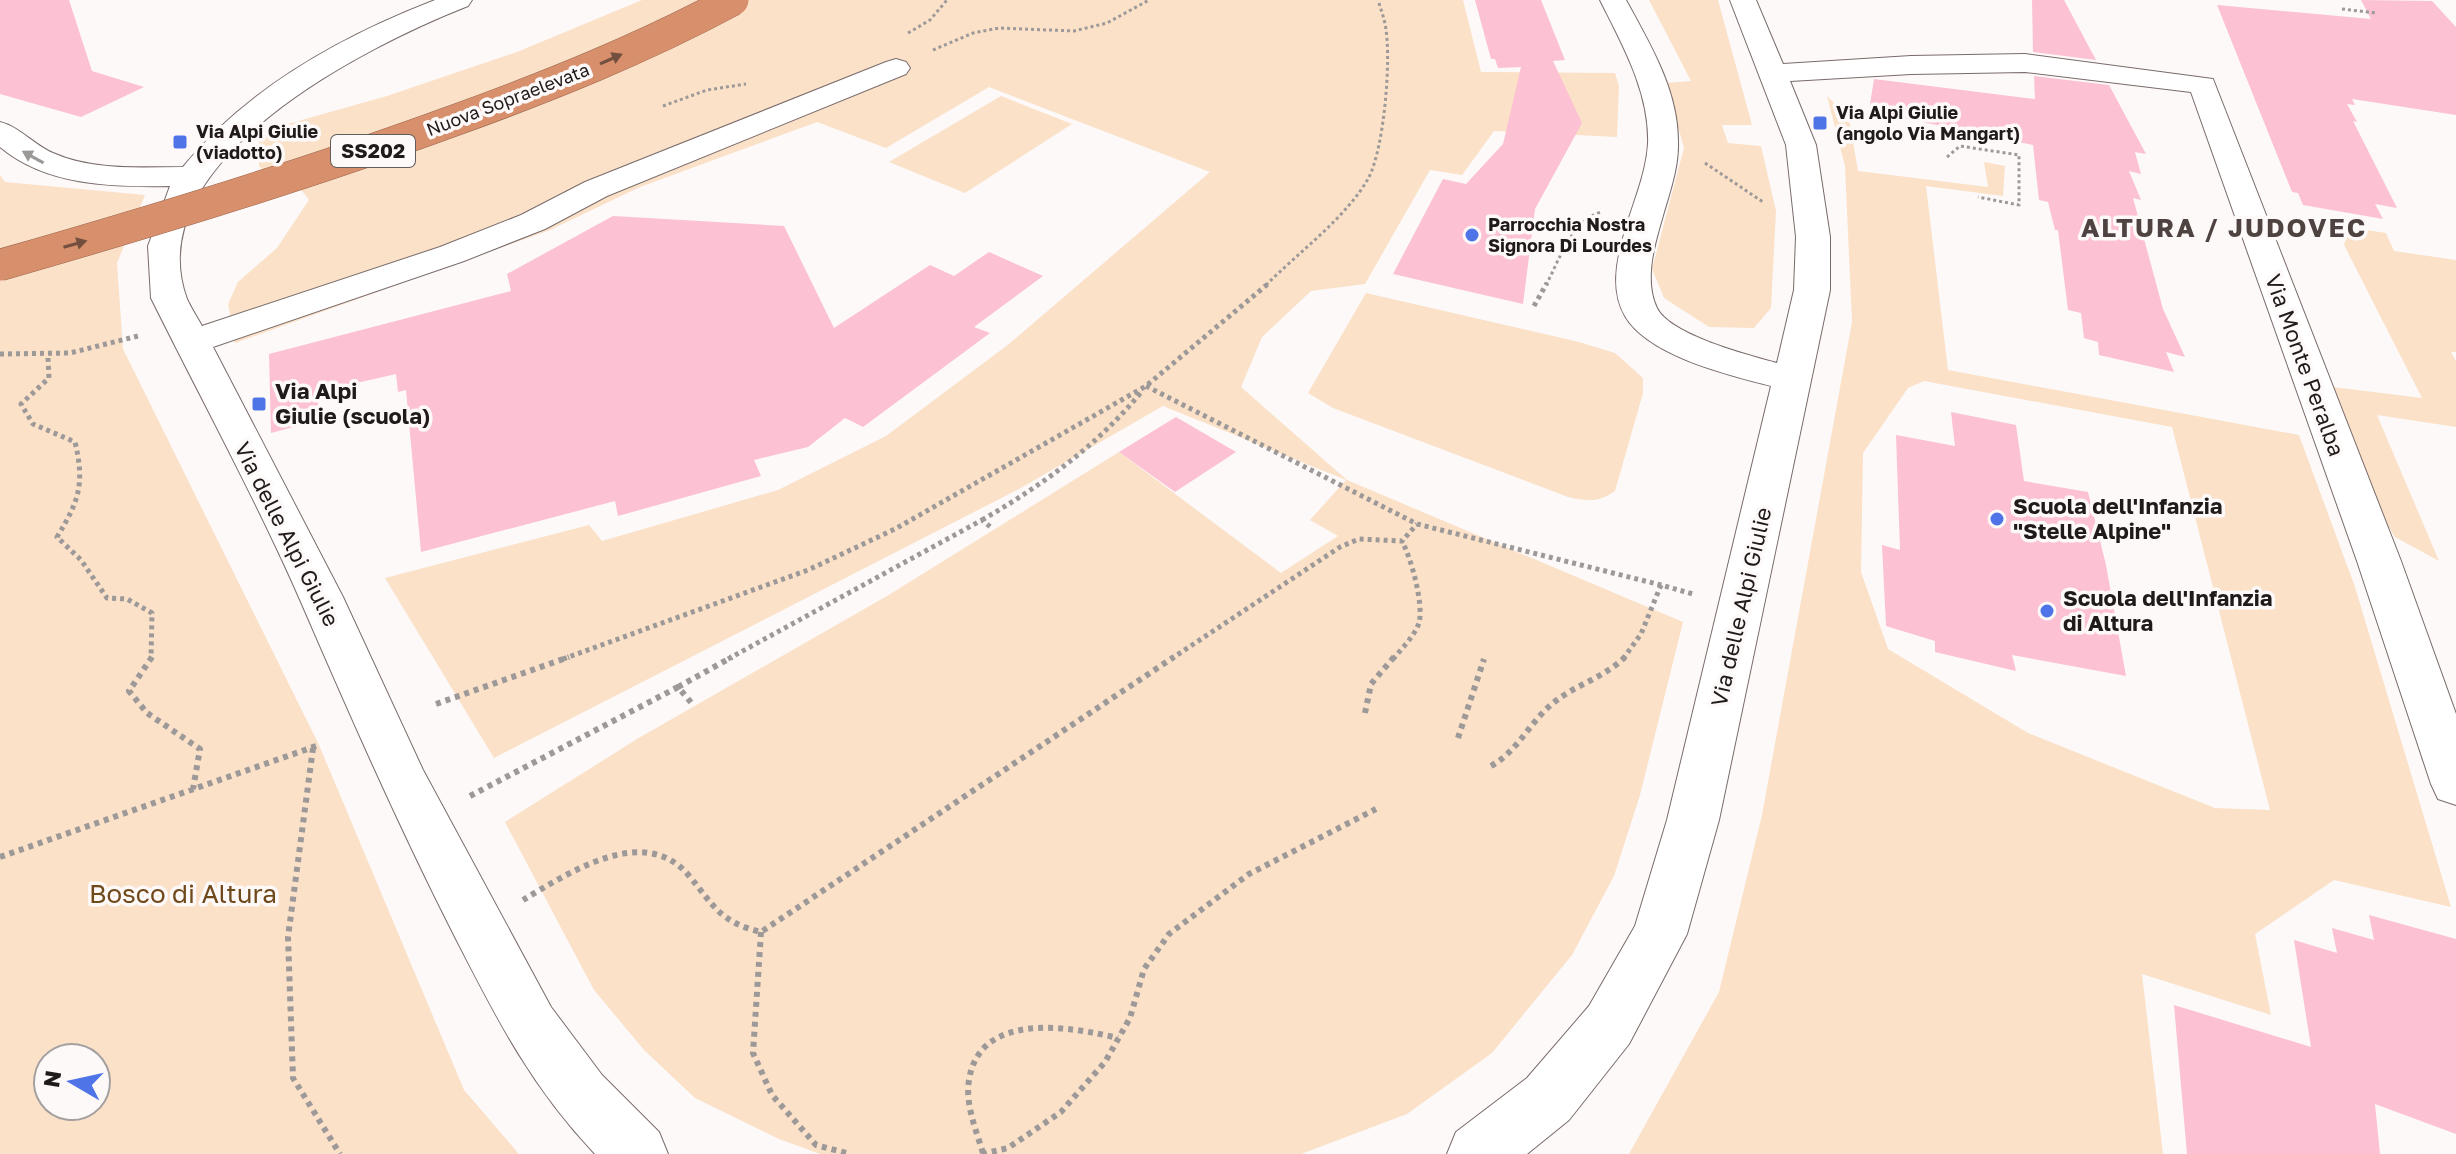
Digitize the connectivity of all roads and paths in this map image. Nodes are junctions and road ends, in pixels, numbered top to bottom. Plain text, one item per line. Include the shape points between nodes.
1 (459, 0) edge
2 (681, 0) edge
3 (733, 0) edge
4 (1149, 0) edge
5 (1378, 0) edge
6 (1613, 0) edge
7 (1743, 0) edge
8 (2342, 9) dead end
9 (2376, 13) dead end
10 (1767, 57) junction
11 (896, 68) joint
12 (0, 131) edge
13 (1663, 144) junction
14 (1947, 157) dead end
15 (192, 176) junction
16 (1978, 197) dead end
17 (1646, 216) junction
18 (0, 237) edge
19 (1813, 237) junction
20 (0, 265) edge
21 (1534, 306) dead end
22 (186, 331) junction
23 (0, 354) edge
24 (48, 358) junction
25 (1793, 380) junction
26 (1146, 386) junction
27 (982, 520) junction
28 (1417, 524) junction
29 (993, 529) dead end
30 (1402, 541) junction
31 (1661, 585) junction
32 (1740, 608) junction
33 (1484, 659) dead end
34 (678, 687) junction
35 (436, 704) dead end
36 (694, 706) dead end
37 (1365, 713) dead end
38 (1458, 738) dead end
39 (1491, 766) dead end
40 (2456, 784) edge
41 (193, 789) junction
42 (1376, 809) dead end
43 (423, 820) junction
44 (0, 857) edge
45 (478, 927) junction
46 (761, 932) junction
47 (1118, 1038) junction
48 (340, 1154) edge
49 (637, 1154) edge
50 (850, 1154) edge
51 (983, 1154) edge
52 (1478, 1154) edge

1 - 15 street, Via delle Alpi Giulie via 369,38 276,95
2 - 18 highway, Nuova Sopraelevata / SS202 via 562,55 310,147
20 -> 3 highway, Nuova Sopraelevata / SS202, bridge via 260,189 389,145 559,81
4 - 11 path via 1107,23 1074,31 999,28 973,33
5 - 26 path via 1388,61 1379,143 1369,176 1348,205 1265,286
6 - 13 street via 1646,71
7 - 10 street, Via delle Alpi Giulie
8 - 9 path
10 - 19 street, Via delle Alpi Giulie via 1801,145
10 - 40 street, Via Monte Peralba via 1911,65 2025,63 2203,85
11 - 22 street via 596,189 533,222 452,254
15 -> 12 street via 51,167 15,147
13 - 17 street
13 - 19 path via 1684,148
14 - 16 path via 1960,146 2019,155 2019,205
15 - 22 street, Via delle Alpi Giulie via 164,255 169,298
17 - 21 path via 1617,211 1588,216
17 - 25 street via 1632,289 1644,320 1693,349
19 - 25 street, Via delle Alpi Giulie via 1812,290
22 - 24 path
22 - 43 street, Via delle Alpi Giulie via 321,597
23 - 24 path
24 - 41 path via 49,378 21,404 33,424 75,442 82,469 80,498 57,537 107,598 127,599 152,613 152,658 129,691 147,713 200,749
25 - 32 street, Via delle Alpi Giulie
26 - 27 path via 1083,456
26 - 28 path
26 - 35 path via 895,529 808,570
27 - 29 path
27 - 34 path
28 - 30 path
28 - 31 path
30 - 37 path via 1411,557 1420,619 1413,636 1371,684
30 - 46 path via 1359,539 1340,547
31 - 32 path
31 - 39 path via 1635,648 1608,672 1551,704 1505,759
32 - 52 street, Via delle Alpi Giulie via 1693,820 1660,934 1609,1025 1548,1099
33 - 38 path
34 - 36 path
34 - 43 path
41 - 44 path
41 - 48 path via 316,747 288,937 293,1078
42 - 47 path via 1249,874 1169,934 1144,969 1130,1018
43 - 45 street, Via delle Alpi Giulie
45 - 46 path via 560,878 631,852 659,854 681,865 733,927
45 - 49 street, Via delle Alpi Giulie via 531,1026 581,1096
46 - 50 path via 753,1053 772,1095 816,1145
47 - 51 path via 1105,1062 1061,1112 1008,1148
47 - 51 path via 1080,1027 1032,1026 1000,1034 982,1049 966,1098

